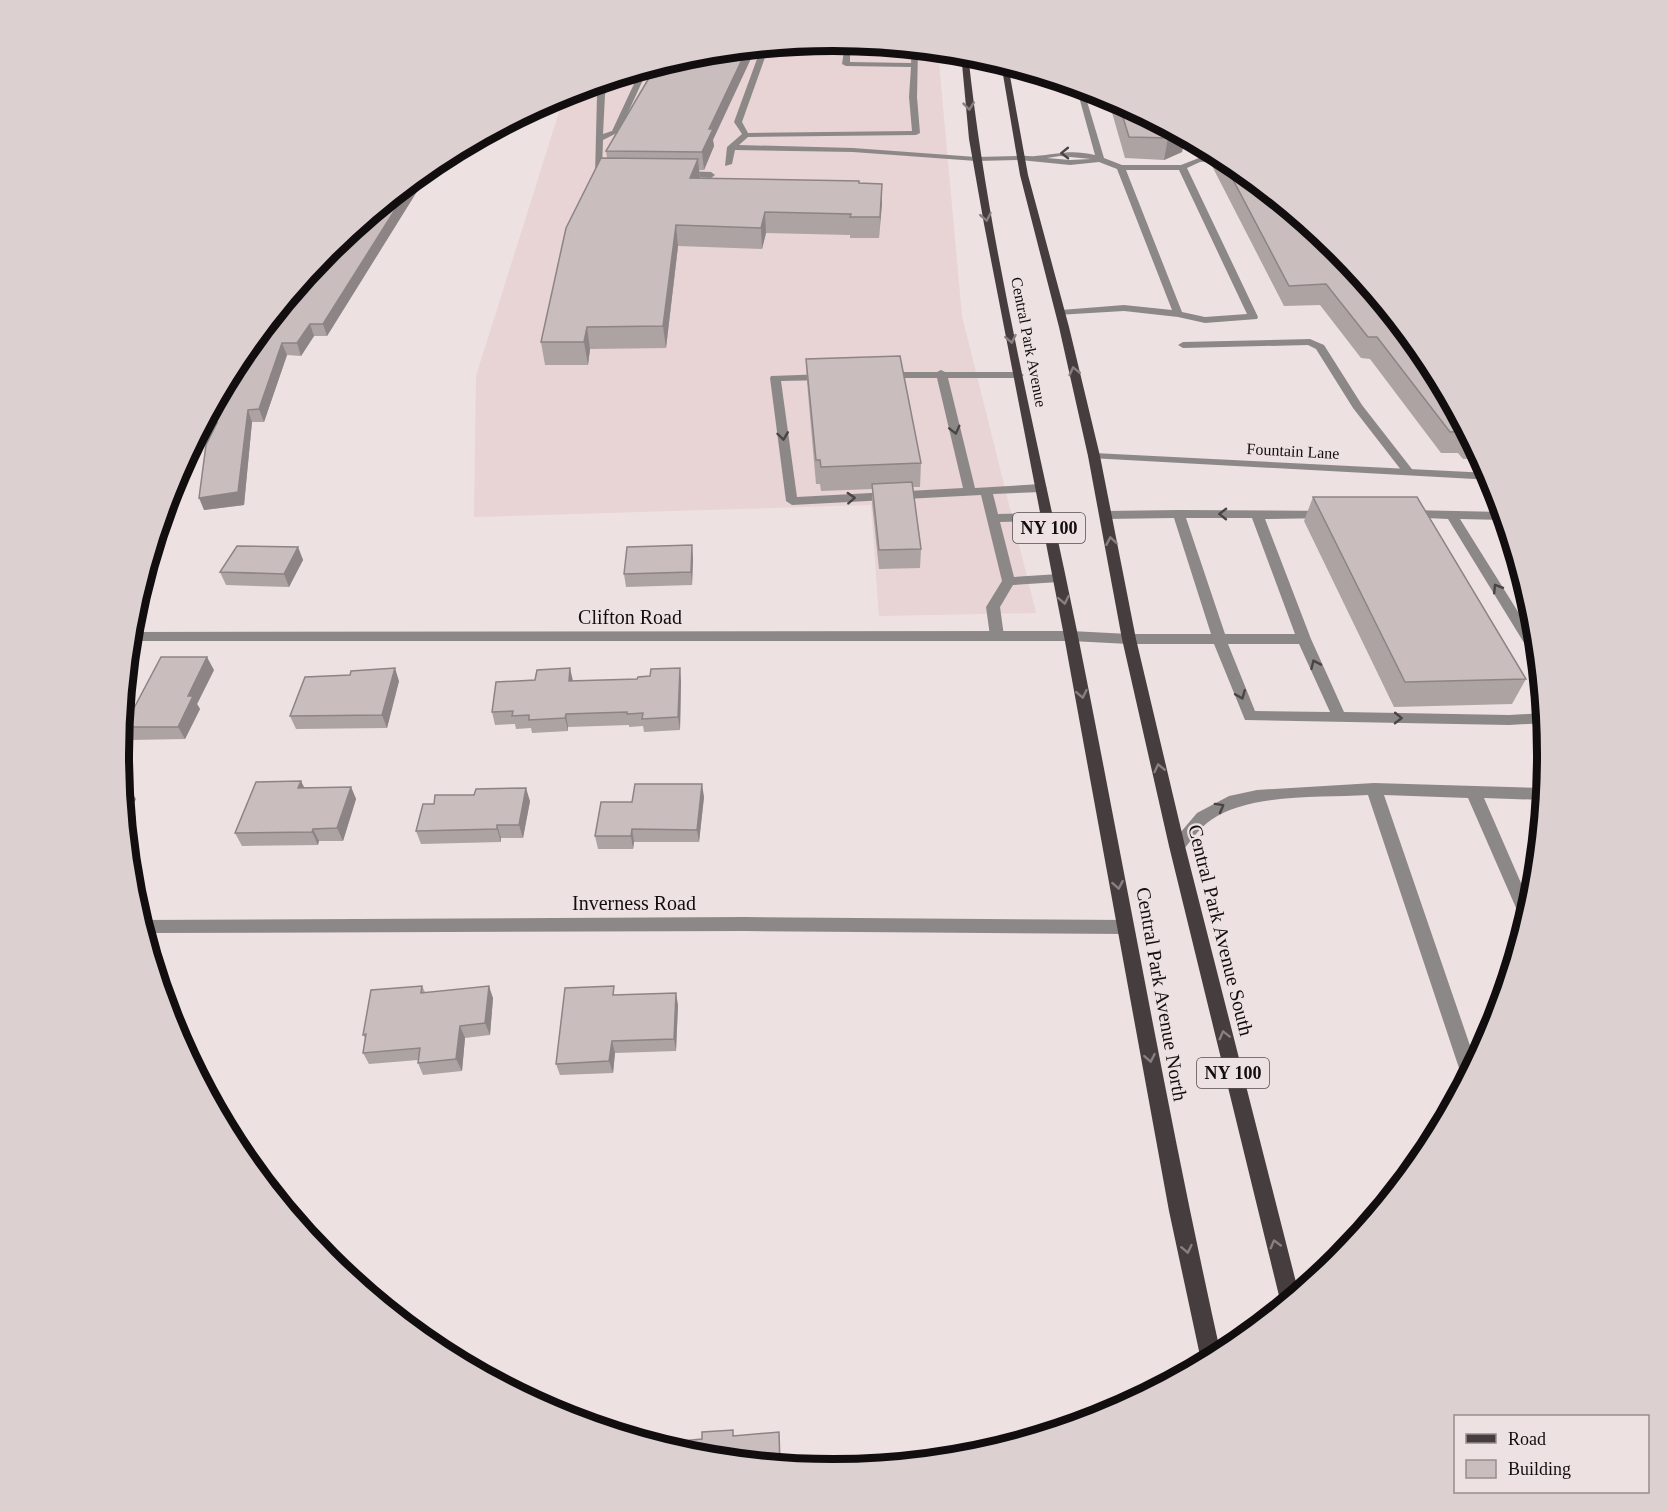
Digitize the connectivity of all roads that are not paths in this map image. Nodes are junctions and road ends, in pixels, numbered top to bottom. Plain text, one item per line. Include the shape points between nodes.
1 (848, 52) edge
2 (763, 55) edge
3 (915, 56) edge
4 (965, 64) edge
5 (915, 66) junction
6 (1005, 74) joint
7 (1010, 74) edge
8 (640, 78) edge
9 (602, 90) edge
10 (1082, 97) edge
11 (916, 133) junction
12 (746, 135) junction
13 (880, 137) junction
14 (599, 139) junction
15 (891, 141) dead end
16 (906, 141) dead end
17 (917, 146) dead end
18 (731, 147) junction
19 (1020, 158) junction
20 (976, 159) junction
21 (1100, 159) junction
22 (1208, 159) edge
23 (728, 164) dead end
24 (1182, 167) junction
25 (1121, 168) junction
26 (621, 173) edge
27 (666, 174) edge
28 (711, 175) dead end
29 (1061, 313) junction
30 (1178, 314) junction
31 (1183, 345) dead end
32 (941, 373) junction
33 (870, 375) edge
34 (1019, 375) junction
35 (834, 376) edge
36 (1094, 456) junction
37 (1409, 473) junction
38 (1480, 476) edge
39 (1041, 488) junction
40 (986, 490) junction
41 (970, 491) junction
42 (1179, 514) junction
43 (1255, 514) junction
44 (1336, 514) edge
45 (1393, 514) edge
46 (1450, 514) junction
47 (1106, 515) junction
48 (1496, 516) edge
49 (1047, 517) junction
50 (994, 518) junction
51 (1059, 578) junction
52 (1008, 581) junction
53 (997, 636) junction
54 (1071, 636) junction
55 (140, 637) edge
56 (1527, 637) edge
57 (1129, 639) junction
58 (1304, 639) junction
59 (1220, 641) junction
60 (1339, 717) junction
61 (1536, 718) edge
62 (1374, 789) junction
63 (1473, 791) junction
64 (1536, 794) edge
65 (1177, 846) junction
66 (1522, 903) edge
67 (150, 926) edge
68 (1126, 927) junction
69 (1467, 1064) edge
70 (1288, 1293) edge
71 (1209, 1351) edge

1 - 5 street via 846,64
2 - 12 street via 738,122
3 - 5 street
4 -> 20 main road, Central Park Avenue / NY 100
5 - 11 street
6 - 7 street
6 - 19 main road, Central Park Avenue / NY 100
8 - 14 street via 615,132
9 - 14 street
10 - 21 street
11 - 13 street
11 - 16 street via 916,141
12 - 13 street
12 - 18 street
13 - 15 street
13 - 17 street via 880,143 890,146
14 - 26 street via 598,173
18 - 20 street
18 - 23 street
19 - 20 street
19 - 21 street via 1054,163
19 - 29 main road, Central Park Avenue / NY 100
20 -> 34 main road, Central Park Avenue / NY 100
21 - 25 street
22 - 24 street
24 - 25 street
24 - 30 street via 1253,317 1205,320
25 - 30 street
27 - 28 street
29 - 30 street via 1124,308
36 -> 29 main road, Central Park Avenue / NY 100
31 - 37 street via 1310,342 1320,347 1357,406
32 - 33 street
32 - 34 street
32 -> 41 street
34 - 39 main road, Central Park Avenue / NY 100
35 -> 41 street via 775,378 792,501
36 - 37 street, Fountain Lane
36 - 47 main road, Central Park Avenue / NY 100
37 - 38 street, Fountain Lane
39 - 40 street
39 - 49 main road, Central Park Avenue / NY 100
40 - 41 street
40 - 50 street
43 -> 42 street
42 - 47 street
42 - 59 street
43 - 44 street
43 - 58 street
45 - 46 street
46 - 48 street
56 -> 46 street
57 -> 47 main road, Central Park Avenue / NY 100
49 - 50 street
49 - 51 main road, Central Park Avenue / NY 100
50 - 52 street
51 - 52 street
51 -> 54 main road, Central Park Avenue / NY 100
52 - 53 street via 993,607
53 - 54 street, Clifton Road
53 - 55 street, Clifton Road
54 - 57 street, Clifton Road
54 -> 68 main road, Central Park Avenue North / NY 100
57 - 59 street, Clifton Road
65 -> 57 main road, Central Park Avenue South / NY 100
58 - 59 street, Clifton Road
60 -> 58 street
59 -> 60 street via 1250,716
60 -> 61 street
62 - 63 street
65 -> 62 street via 1203,817 1229,802 1257,796
62 - 69 street
63 - 64 street
63 - 66 street
70 -> 65 main road, Central Park Avenue South / NY 100
67 - 68 street, Inverness Road
68 -> 71 main road, Central Park Avenue North / NY 100

